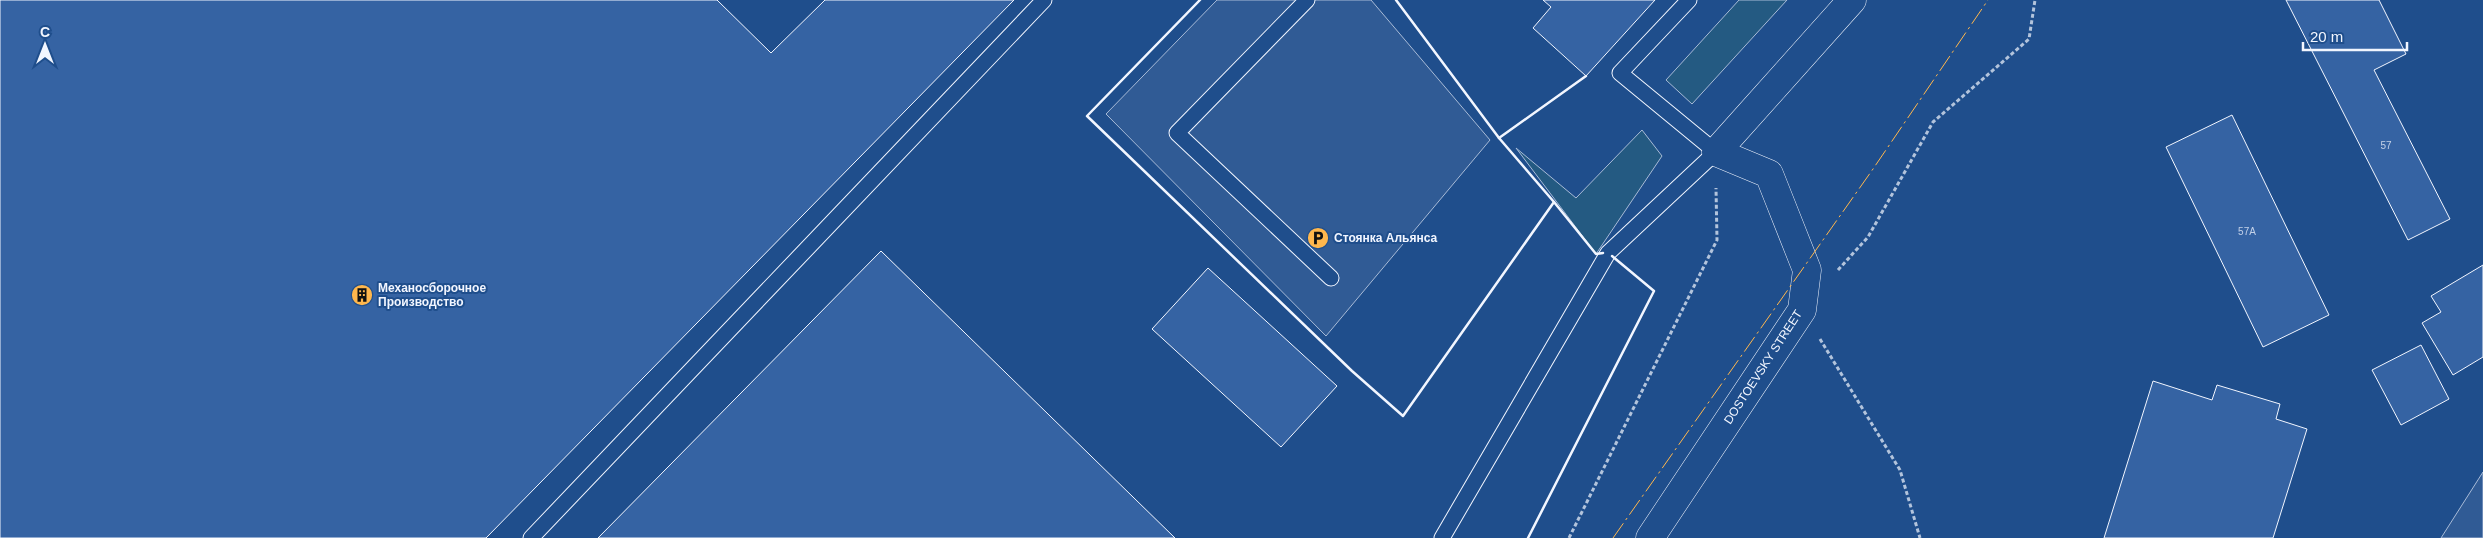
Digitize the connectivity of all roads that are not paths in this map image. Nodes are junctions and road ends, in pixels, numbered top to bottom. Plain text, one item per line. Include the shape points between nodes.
1 (1044, 0) edge
2 (1307, 0) edge
3 (1689, 0) edge
4 (1852, 0) edge
5 (1716, 152) junction
6 (1331, 278) dead end
7 (531, 538) edge
8 (1442, 538) edge
9 (1650, 538) edge

1 - 7 lane
2 - 6 lane via 1177,133
3 - 5 lane via 1620,73
4 - 5 street
5 - 8 lane via 1608,253
5 - 9 street, DOSTOEVSKY STREET via 1769,174 1807,270 1802,310

